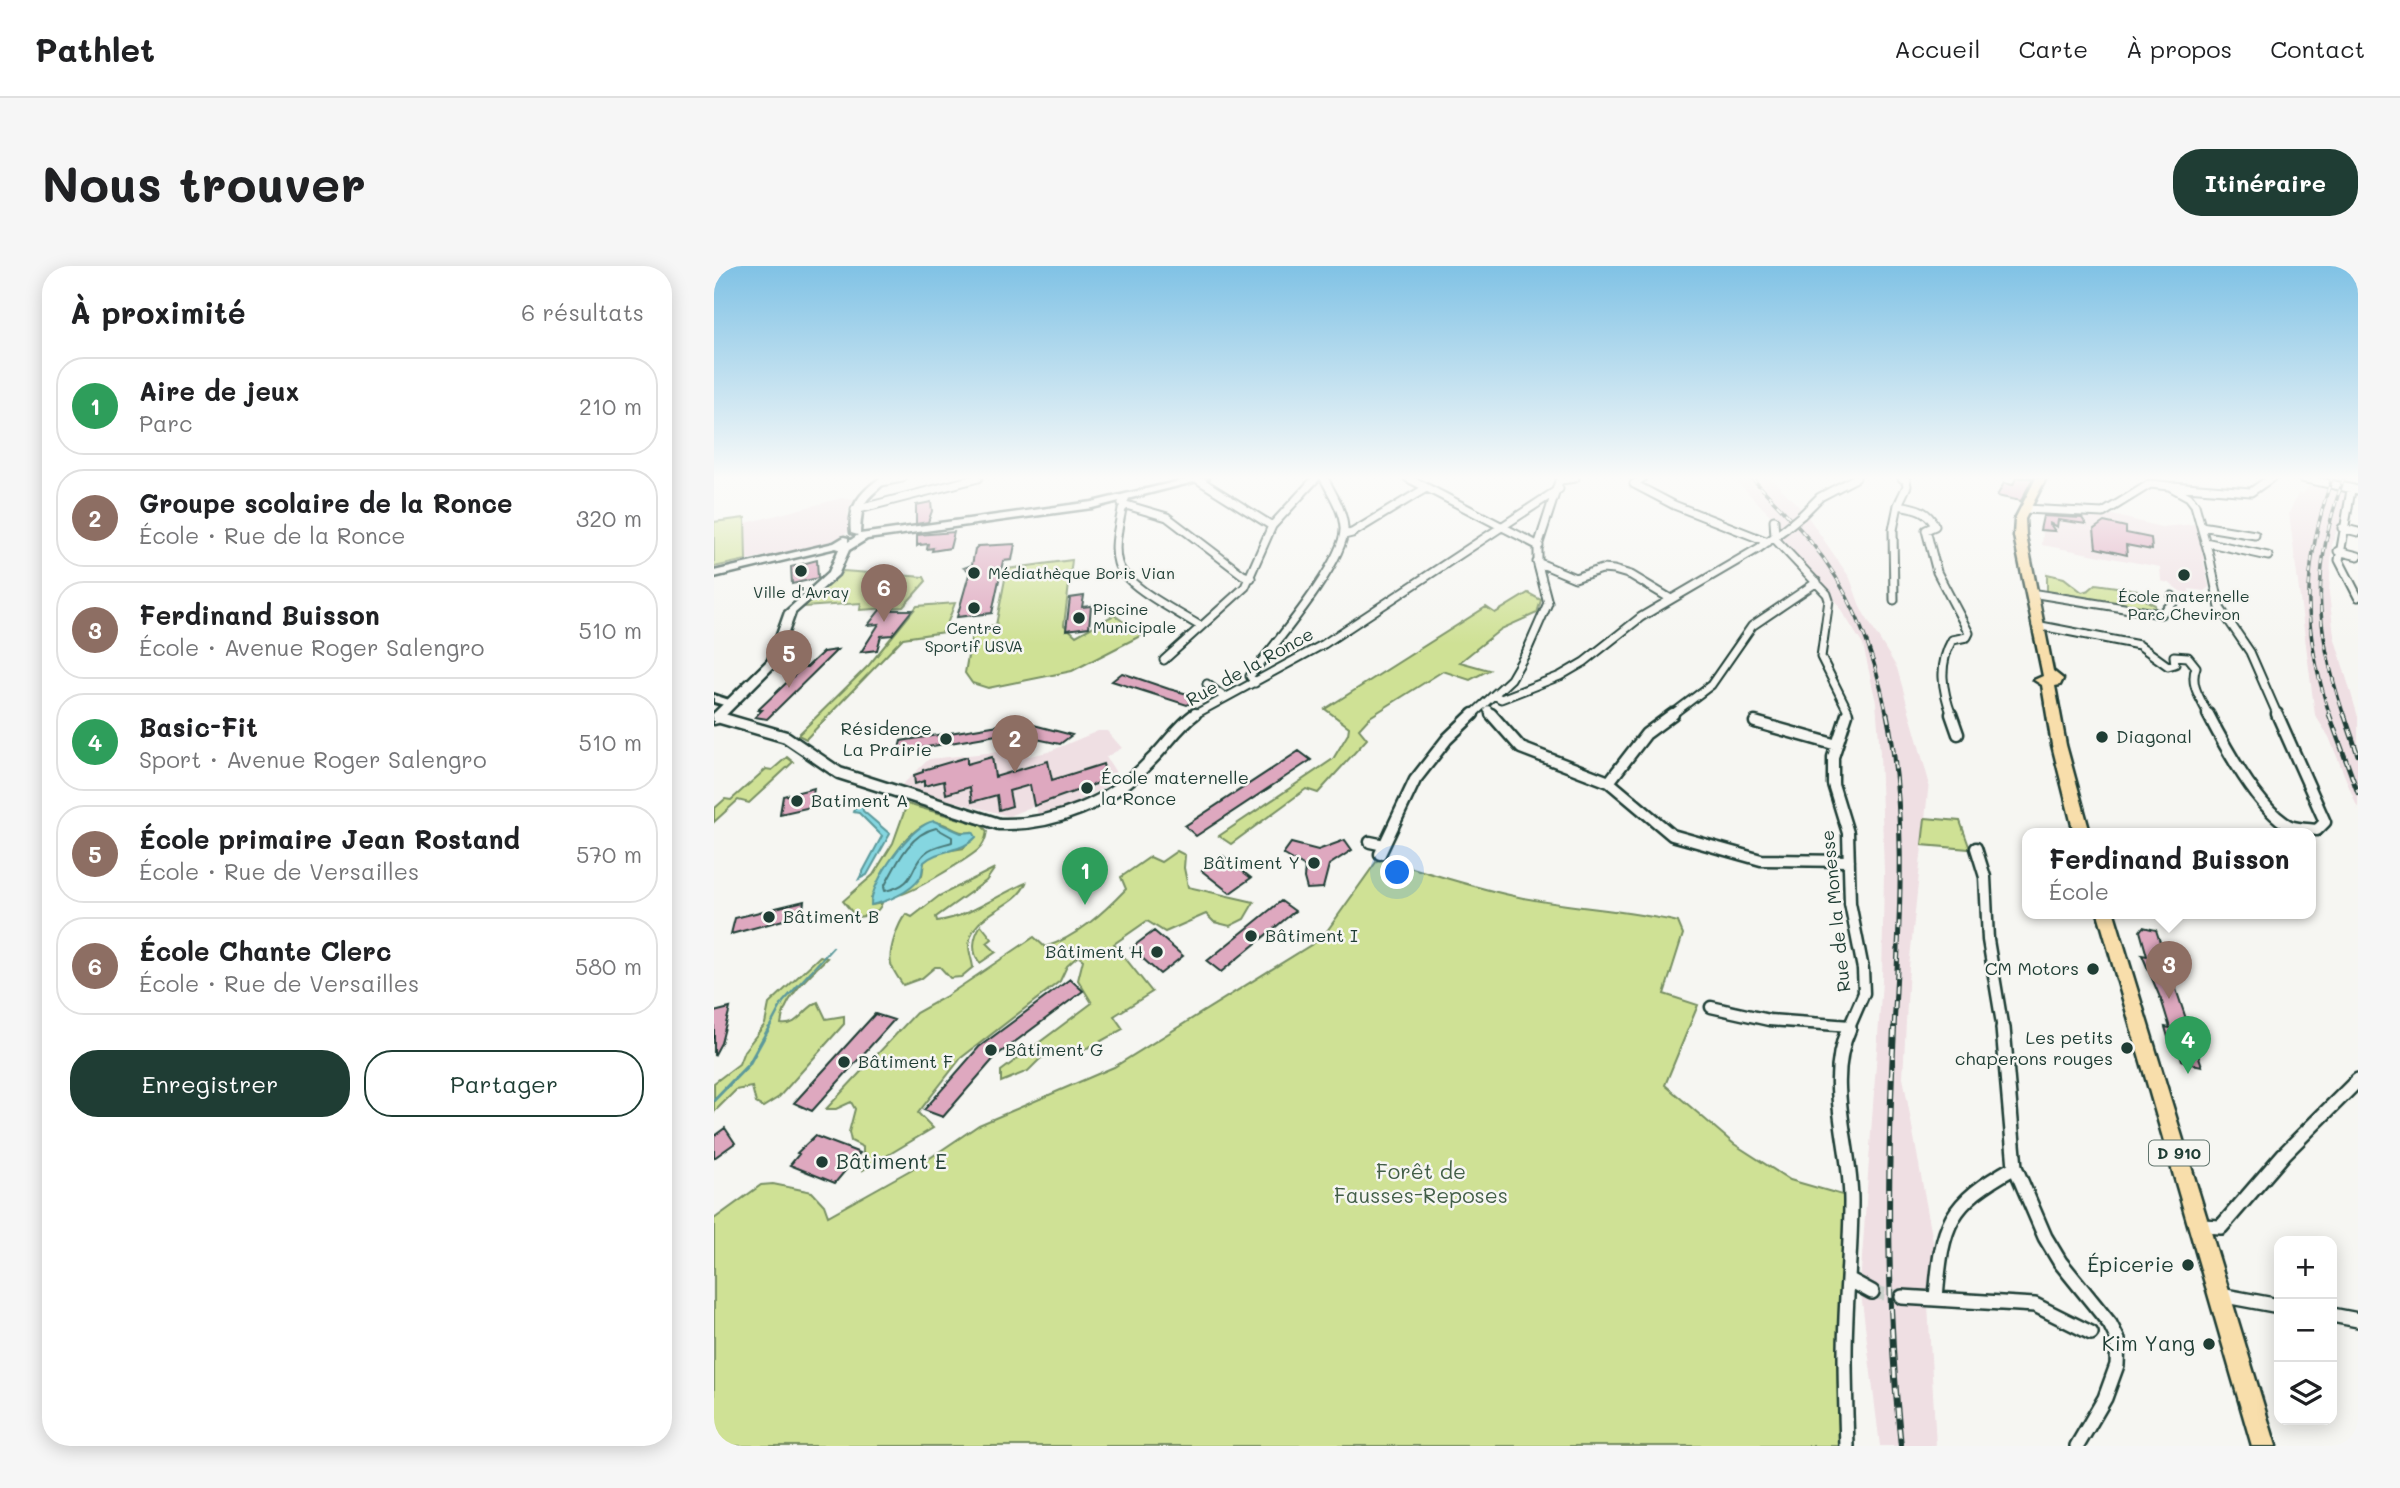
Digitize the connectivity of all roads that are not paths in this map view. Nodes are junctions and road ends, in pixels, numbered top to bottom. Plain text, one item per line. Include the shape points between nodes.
1 (876, 533) edge
2 (1119, 533) edge
3 (1188, 533) edge
4 (1269, 533) edge
5 (1347, 533) edge
6 (1491, 533) edge
7 (1510, 533) edge
8 (1542, 533) edge
9 (1755, 533) edge
10 (1773, 533) edge
11 (1780, 533) edge
12 (1893, 533) edge
13 (1927, 533) edge
14 (2020, 533) edge
15 (2203, 533) edge
16 (2243, 533) edge
17 (2341, 533) edge
18 (860, 535) joint
19 (1344, 535) joint
20 (2255, 535) dead end
21 (1772, 539) junction
22 (2205, 542) junction
23 (841, 546) junction
24 (1539, 547) junction
25 (2338, 551) junction
26 (2358, 555) edge
27 (2268, 556) dead end
28 (1537, 562) junction
29 (714, 573) edge
30 (1251, 578) junction
31 (1817, 582) junction
32 (2357, 592) edge
33 (2031, 593) junction
34 (2172, 596) dead end
35 (1671, 599) junction
36 (1894, 600) dead end
37 (2036, 625) junction
38 (1200, 626) junction
39 (1164, 660) dead end
40 (1255, 683) junction
41 (1207, 684) dead end
42 (1499, 695) junction
43 (1224, 697) junction
44 (714, 698) edge
45 (731, 704) junction
46 (1483, 710) junction
47 (716, 718) edge
48 (1755, 722) dead end
49 (1958, 734) dead end
50 (1838, 745) junction
51 (1609, 782) junction
52 (2081, 828) edge
53 (2300, 828) edge
54 (2316, 830) edge
55 (1370, 842) dead end
56 (1976, 848) dead end
57 (1849, 861) junction
58 (2108, 919) edge
59 (1711, 1007) dead end
60 (1850, 1026) junction
61 (2358, 1080) edge
62 (2015, 1167) junction
63 (2201, 1226) junction
64 (1848, 1279) junction
65 (1872, 1292) tunnel mouth
66 (2220, 1295) junction
67 (1902, 1297) tunnel mouth
68 (1936, 1298) junction
69 (2274, 1305) edge
70 (2337, 1316) edge
71 (2358, 1320) edge
72 (2091, 1333) dead end
73 (1847, 1446) edge
74 (2077, 1446) edge
75 (2264, 1446) edge

1 - 18 main road
2 - 38 street via 1119,568
3 - 30 street
4 - 30 street
5 - 19 street
6 - 40 street, Rue de la Ronce
7 - 24 street
8 - 24 street
9 - 21 street
10 - 21 street
11 - 21 street, bridge
12 - 36 street
13 - 49 street via 1937,572 1969,633 1946,648 1941,682
14 - 33 main road
15 - 22 street
16 - 20 street
17 - 25 street
18 - 23 main road
19 - 40 street via 1338,554 1251,676
21 - 31 street, Rue de la Monesse
21 - 35 street
22 - 27 street
22 - 54 street via 2220,608 2250,652 2325,817
23 - 29 main road
23 - 45 main road via 834,573 790,612 773,661
24 - 28 street
25 - 26 street
25 - 32 street via 2340,567
28 - 35 street via 1580,579 1601,569 1619,570
28 - 42 street via 1548,603
30 - 38 street
31 - 50 street, Rue de la Monesse via 1829,600 1821,657 1848,711
31 - 51 street via 1752,626 1711,685 1646,734
33 - 34 street via 2161,614 2174,602
33 - 37 main road
35 - 42 street via 1560,676
37 - 52 main road
37 - 53 street via 2139,645 2168,666 2175,664 2176,654 2192,660 2194,686 2221,740 2269,812
38 - 39 street
40 - 43 street, Rue de la Ronce
41 - 43 street
42 - 46 street
43 - 47 street, Rue de la Ronce via 1192,715 1149,763 1113,792 1067,815 1024,825 999,824 852,778 831,769 790,739
44 - 45 street
45 - 47 main road
46 - 51 street via 1521,748
46 - 55 street via 1447,739 1415,780 1382,850
48 - 50 street
50 - 57 street, Rue de la Monesse via 1833,783 1848,833
51 - 57 street via 1672,835 1761,860
56 - 62 street via 1986,877 1988,940 2005,1047
57 - 60 street, Rue de la Monesse via 1850,903 1864,993
58 - 63 main road, D 910
59 - 60 street via 1769,1020
60 - 64 street, Rue de la Monesse via 1839,1064 1851,1198
61 - 63 street via 2284,1154 2221,1227
62 - 68 street via 1974,1189 1946,1226
62 - 74 street via 2045,1237 2110,1324 2119,1348 2105,1398
63 - 66 main road, D 910
64 - 65 street
64 - 73 street, Rue de la Monesse
66 - 69 street
66 - 75 main road, D 910
67 - 68 street
68 - 72 street via 2035,1305
70 - 71 street

